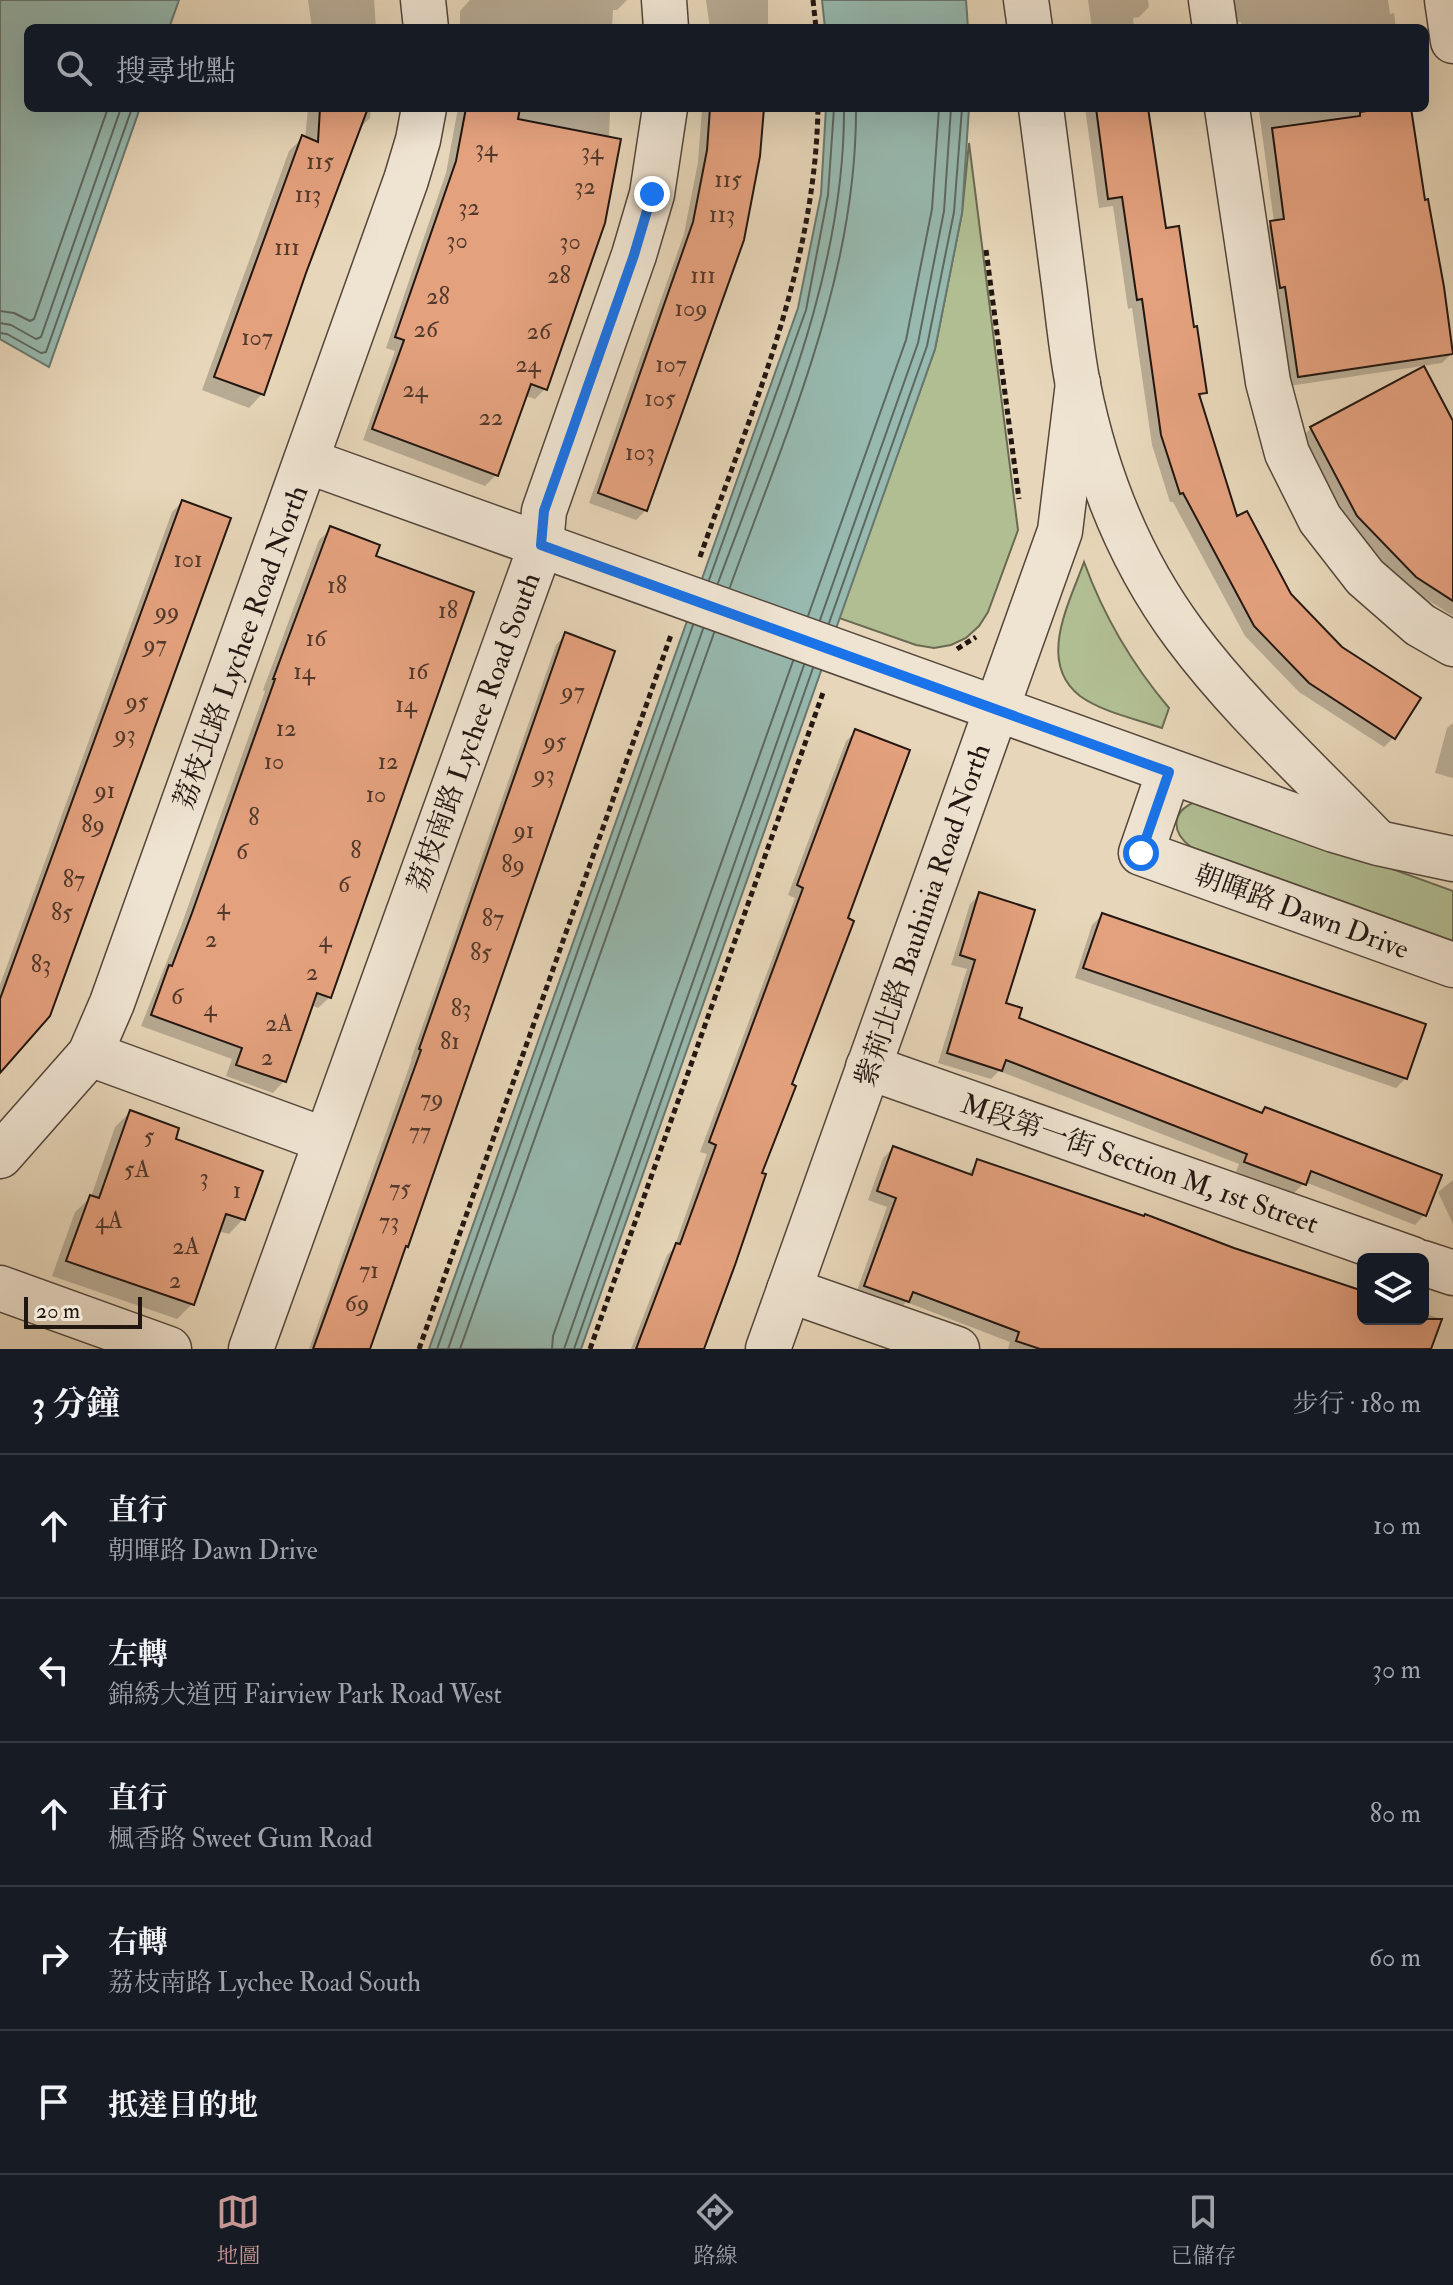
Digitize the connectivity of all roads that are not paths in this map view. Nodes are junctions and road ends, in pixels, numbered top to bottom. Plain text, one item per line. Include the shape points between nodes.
1 (423, 0) edge
2 (664, 0) edge
3 (1026, 0) edge
4 (1211, 0) edge
5 (1447, 0) edge
6 (426, 24) edge
7 (666, 24) edge
8 (1029, 24) edge
9 (1214, 24) edge
10 (1453, 41) edge
11 (423, 112) edge
12 (664, 112) edge
13 (1042, 112) edge
14 (1228, 112) edge
15 (1078, 383) junction
16 (307, 461) junction
17 (541, 545) junction
18 (1453, 644) edge
19 (995, 708) junction
20 (1169, 772) junction
21 (1378, 843) junction
22 (1453, 859) edge
23 (1453, 965) edge
24 (90, 1054) junction
25 (868, 1067) junction
26 (325, 1140) junction
27 (0, 1156) edge
28 (1395, 1253) edge
29 (1429, 1265) edge
30 (1453, 1273) edge
31 (0, 1288) edge
32 (789, 1290) junction
33 (169, 1349) edge
34 (251, 1349) edge
35 (768, 1349) edge
36 (957, 1349) edge

1 - 6 street
2 - 7 street
3 - 8 street
4 - 9 street
5 - 10 street
11 - 16 street, 荔枝北路 Lychee Road North via 406,180
12 - 17 street, 荔枝南路 Lychee Road South via 652,194 544,511
13 - 15 street
14 - 18 street via 1268,382 1287,453 1320,519 1365,577 1420,625
15 - 19 street, 紫荊北路 Bauhinia Road North via 1060,531
15 - 21 street via 1106,490 1154,588 1218,677
16 - 17 street
16 - 24 street, 荔枝北路 Lychee Road North
17 - 19 street via 685,611 829,663
17 - 26 street, 荔枝南路 Lychee Road South
19 - 20 street
19 - 25 street, 紫荊北路 Bauhinia Road North
20 - 21 street
20 - 23 street, 朝暉路 Dawn Drive via 1141,853
21 - 22 street
24 - 26 street
24 - 27 street, 荔枝北路 Lychee Road North
25 - 28 street, M段第一街 Section M, 1st Street
25 - 32 street, 紫荊北路 Bauhinia Road North
26 - 34 street, 荔枝南路 Lychee Road South
29 - 30 street
31 - 33 street
32 - 35 street, 紫荊北路 Bauhinia Road North
32 - 36 street

